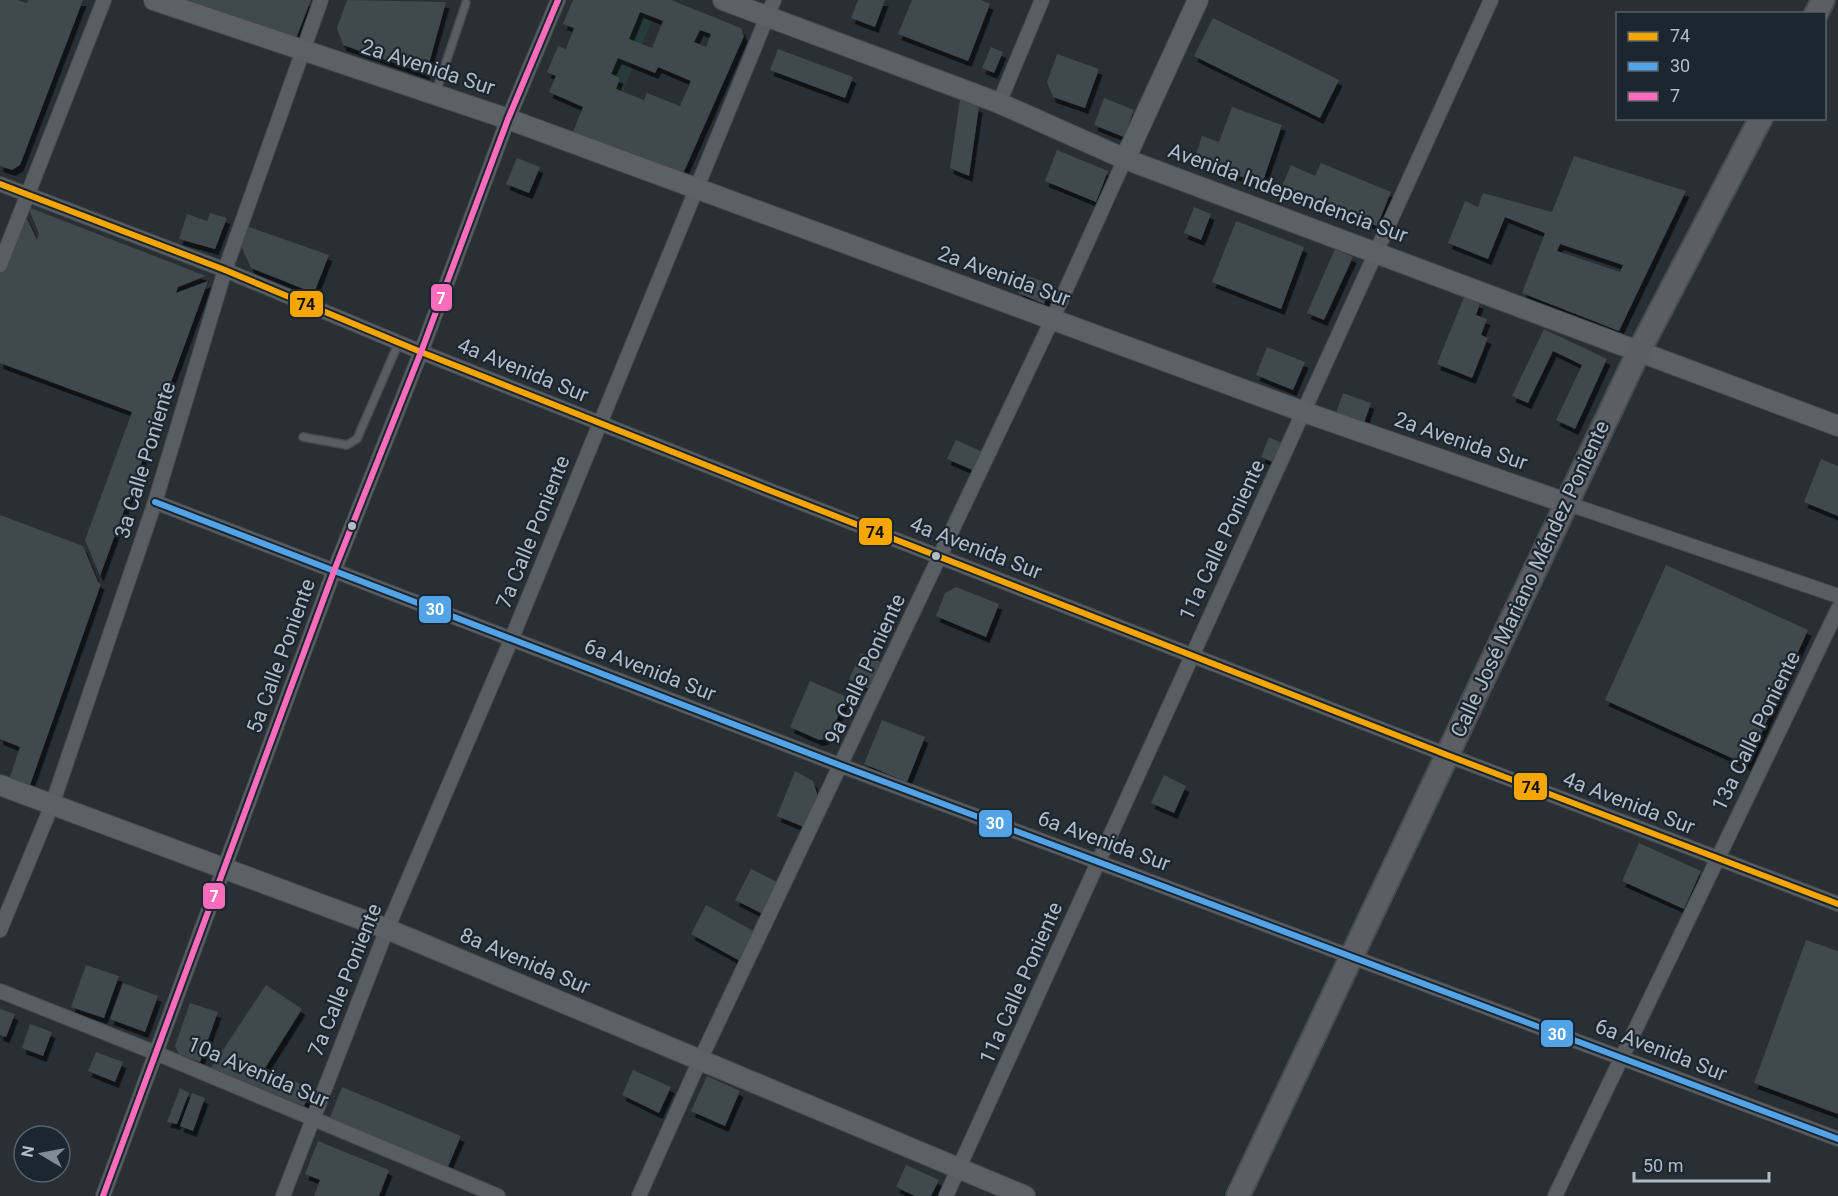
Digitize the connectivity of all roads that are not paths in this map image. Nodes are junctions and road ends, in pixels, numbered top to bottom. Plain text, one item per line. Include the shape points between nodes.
1 (104, 0) edge
2 (154, 0) edge
3 (321, 0) edge
4 (558, 0) edge
5 (723, 0) edge
6 (1042, 0) edge
7 (1198, 0) edge
8 (1491, 0) edge
9 (1833, 0) edge
10 (1838, 2) edge
11 (466, 3) dead end
12 (770, 9) edge
13 (304, 50) junction
14 (436, 94) junction
15 (999, 103) junction
16 (508, 119) junction
17 (1760, 120) edge
18 (1125, 159) junction
19 (0, 184) edge
20 (695, 188) junction
21 (28, 196) junction
22 (1375, 251) junction
23 (0, 265) edge
24 (225, 270) junction
25 (1052, 320) junction
26 (399, 342) junction
27 (421, 352) junction
28 (1638, 353) junction
29 (1304, 412) junction
30 (600, 424) junction
31 (1838, 426) edge
32 (303, 437) dead end
33 (155, 502) junction
34 (1566, 503) junction
35 (941, 556) junction
36 (334, 571) junction
37 (1838, 596) edge
38 (1838, 609) edge
39 (512, 640) junction
40 (1192, 656) junction
41 (1447, 755) junction
42 (842, 766) junction
43 (0, 785) edge
44 (52, 805) junction
45 (1717, 860) junction
46 (1099, 861) junction
47 (225, 868) junction
48 (1838, 904) edge
49 (387, 929) junction
50 (0, 930) edge
51 (1351, 955) junction
52 (0, 991) edge
53 (156, 1053) junction
54 (1622, 1057) junction
55 (700, 1060) junction
56 (313, 1118) junction
57 (1838, 1139) edge
58 (959, 1169) junction
59 (103, 1196) edge
60 (283, 1196) edge
61 (498, 1196) edge
62 (639, 1196) edge
63 (946, 1196) edge
64 (1025, 1196) edge
65 (1238, 1196) edge
66 (1555, 1196) edge

1 - 21 street
2 - 13 main road, 2a Avenida Sur
3 - 13 street, 3a Calle Poniente
4 - 16 street, 5a Calle Poniente
5 - 12 main road, Avenida Independencia Sur
6 - 15 street
7 - 18 main road
8 - 22 street, 11a Calle Poniente
9 - 10 street
11 - 14 lane
12 - 15 main road, Avenida Independencia Sur
12 - 20 street, 7a Calle Poniente
13 - 14 main road, 2a Avenida Sur
13 - 24 street, 3a Calle Poniente
14 - 16 main road, 2a Avenida Sur
15 - 18 main road, Avenida Independencia Sur
16 - 20 main road, 2a Avenida Sur
16 - 27 street, 5a Calle Poniente
17 - 28 main road, Calle José Mariano Méndez Poniente
18 - 22 main road, Avenida Independencia Sur
18 - 25 street, 9a Calle Poniente
19 - 21 street, 4a Avenida Sur
20 - 25 main road, 2a Avenida Sur
20 - 30 street, 7a Calle Poniente
21 - 23 street
21 - 24 street, 4a Avenida Sur
22 - 28 main road, Avenida Independencia Sur
22 - 29 street, 11a Calle Poniente
24 - 26 street, 4a Avenida Sur
24 - 33 street, 3a Calle Poniente
25 - 29 main road, 2a Avenida Sur
25 - 35 street, 9a Calle Poniente
26 - 27 street, 4a Avenida Sur
26 - 32 lane via 357,439 347,445
27 - 30 street, 4a Avenida Sur
27 - 36 street, 5a Calle Poniente
28 - 31 main road, Avenida Independencia Sur
28 - 34 main road, Calle José Mariano Méndez Poniente
29 - 34 main road, 2a Avenida Sur
29 - 40 street, 11a Calle Poniente
30 - 35 street, 4a Avenida Sur
30 - 39 street, 7a Calle Poniente
33 - 36 street, 6a Avenida Sur
33 - 44 street, 3a Calle Poniente
34 - 37 street, 2a Avenida Sur
34 - 41 main road, Calle José Mariano Méndez Poniente
35 - 40 street, 4a Avenida Sur
35 - 42 street, 9a Calle Poniente
36 - 39 street, 6a Avenida Sur
36 - 47 street, 5a Calle Poniente
38 - 45 street, 13a Calle Poniente
39 - 42 street, 6a Avenida Sur
39 - 49 street, 7a Calle Poniente
40 - 41 street, 4a Avenida Sur
40 - 46 street, 11a Calle Poniente
41 - 45 street, 4a Avenida Sur
41 - 51 main road, Calle José Mariano Méndez Poniente
42 - 46 street, 6a Avenida Sur
42 - 55 street, 9a Calle Poniente
43 - 44 main road, 8a Avenida Sur
44 - 47 main road, 8a Avenida Sur
44 - 50 street, 3a Calle Poniente
45 - 48 street, 4a Avenida Sur
45 - 54 street, 13a Calle Poniente
46 - 51 street, 6a Avenida Sur
46 - 58 street, 11a Calle Poniente
47 - 49 main road, 8a Avenida Sur
47 - 53 street, 5a Calle Poniente
49 - 55 main road, 8a Avenida Sur
49 - 56 street, 7a Calle Poniente
51 - 54 street, 6a Avenida Sur
51 - 65 main road, Calle José Mariano Méndez Poniente
52 - 53 street, 10a Avenida Sur
53 - 56 street, 10a Avenida Sur
53 - 59 street, 5a Calle Poniente
54 - 57 street, 6a Avenida Sur
54 - 66 street, 13a Calle Poniente
55 - 58 main road, 8a Avenida Sur
55 - 62 street, 9a Calle Poniente
56 - 60 street, 7a Calle Poniente
56 - 61 street, 10a Avenida Sur
58 - 63 street, 11a Calle Poniente
58 - 64 main road, 8a Avenida Sur

